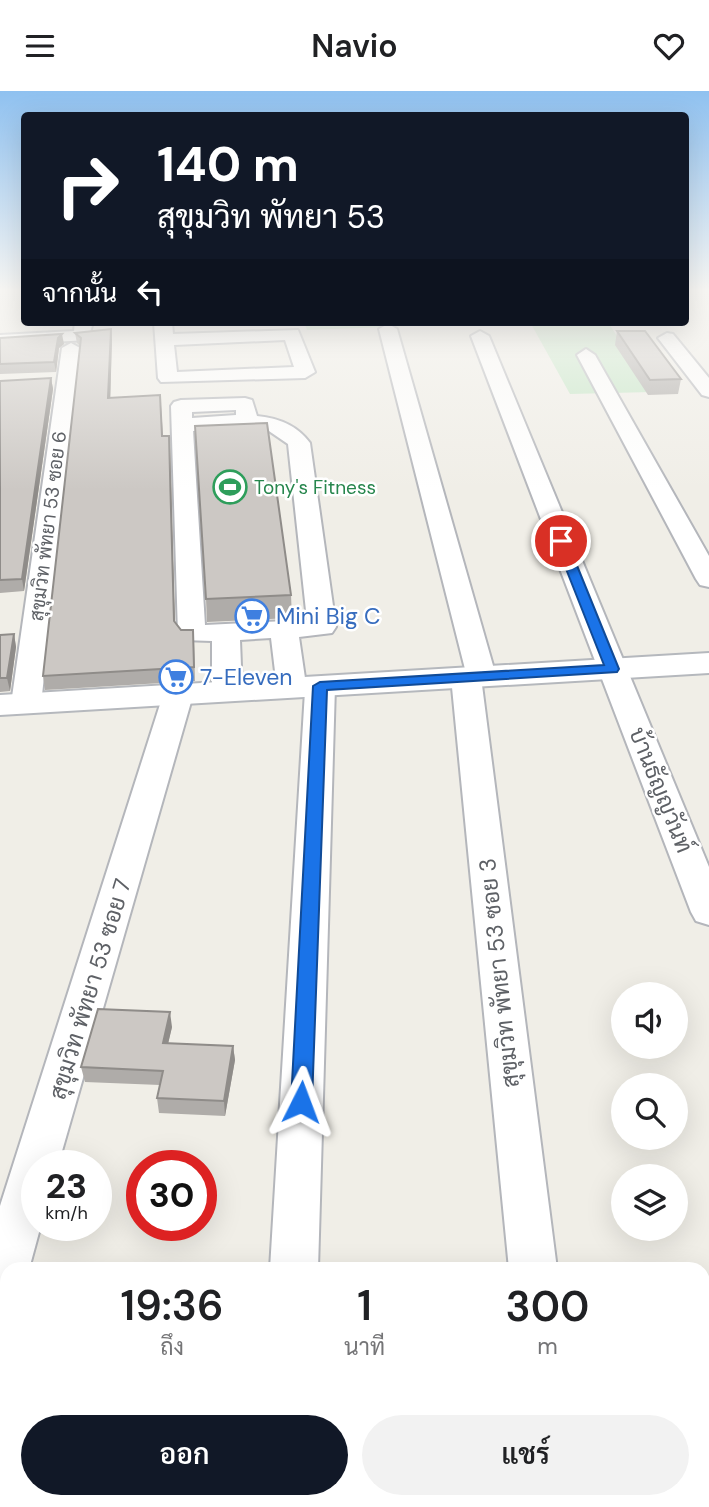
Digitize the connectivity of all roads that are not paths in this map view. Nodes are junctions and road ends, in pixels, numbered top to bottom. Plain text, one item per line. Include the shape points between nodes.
1 (69, 358) edge
2 (166, 358) edge
3 (300, 358) edge
4 (395, 358) edge
5 (489, 358) edge
6 (588, 358) edge
7 (683, 358) edge
8 (238, 375) junction
9 (709, 391) edge
10 (246, 413) junction
11 (709, 579) edge
12 (284, 629) junction
13 (226, 632) junction
14 (709, 663) edge
15 (612, 669) junction
16 (473, 677) junction
17 (306, 687) junction
18 (227, 692) junction
19 (178, 695) junction
20 (13, 704) edge
21 (709, 912) edge
22 (6, 1262) edge
23 (294, 1262) edge
24 (532, 1262) edge

1 - 20 street, สุขุมวิท พัทยา 53 ซอย 6 via 60,380
2 - 8 street via 168,378
3 - 8 street via 305,372
4 - 16 street, สุขุมวิท พัทยา 53 ซอย 3
5 - 15 street, บ้านธัญญวันท์
6 - 11 street
7 - 9 street
8 - 10 street
10 - 12 street via 294,435 299,443 322,627
10 - 13 street via 182,425 192,634
12 - 13 street
12 - 17 street
13 - 18 street
14 - 15 street
15 - 16 street
15 - 21 street, บ้านธัญญวันท์
16 - 17 street
16 - 24 street, สุขุมวิท พัทยา 53 ซอย 3
17 - 18 street
17 - 23 street
18 - 19 street
19 - 20 street
19 - 22 street, สุขุมวิท พัทยา 53 ซอย 7

